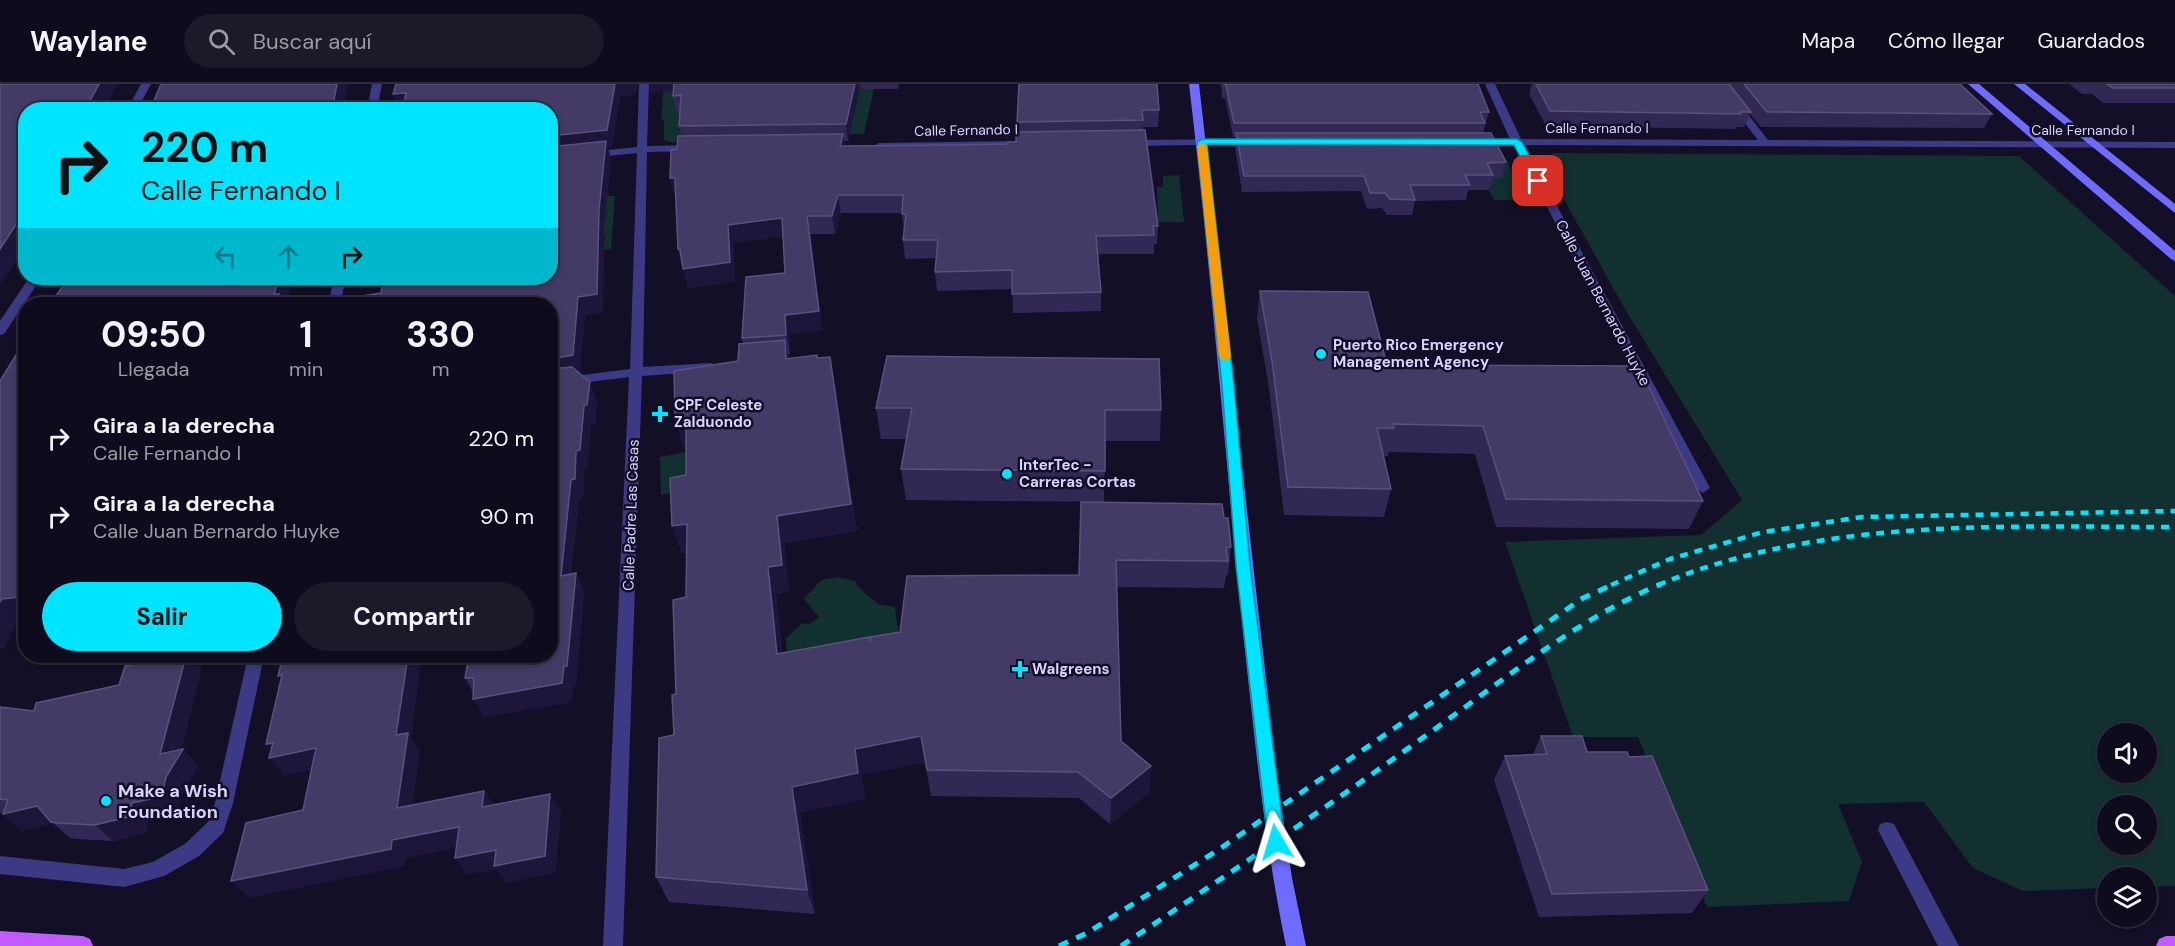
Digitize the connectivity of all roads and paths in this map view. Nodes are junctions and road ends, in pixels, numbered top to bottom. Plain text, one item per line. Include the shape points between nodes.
1 (146, 84) edge
2 (377, 84) edge
3 (644, 84) edge
4 (1194, 84) edge
5 (1490, 84) edge
6 (1719, 84) edge
7 (1973, 84) edge
8 (2019, 84) edge
9 (136, 102) edge
10 (374, 102) edge
11 (1202, 142) junction
12 (1261, 142) edge
13 (1461, 142) edge
14 (1517, 142) junction
15 (1118, 143) edge
16 (1035, 144) edge
17 (1766, 144) junction
18 (2045, 145) junction
19 (2175, 145) edge
20 (869, 146) edge
21 (2096, 146) junction
22 (702, 148) edge
23 (643, 149) junction
24 (558, 158) edge
25 (2175, 210) edge
26 (2175, 257) edge
27 (18, 304) edge
28 (0, 331) edge
29 (720, 366) edge
30 (636, 372) junction
31 (558, 383) edge
32 (1703, 488) dead end
33 (254, 663) edge
34 (1887, 830) dead end
35 (0, 865) edge
36 (0, 941) edge
37 (83, 946) edge
38 (613, 946) edge
39 (1296, 946) edge
40 (1949, 946) edge
41 (2166, 946) edge
42 (2175, 946) edge

1 - 9 street
2 - 10 street
3 - 23 street, Calle Padre Las Casas
4 - 11 street
5 - 14 street, Calle Juan Bernardo Huyke
6 - 17 street
7 - 18 street
8 - 21 street
11 - 12 street
11 - 15 street
11 - 39 street via 1244,577 1282,885
13 - 14 street, Calle Fernando I
14 - 17 street, Calle Fernando I
14 - 32 street, Calle Juan Bernardo Huyke
16 - 20 street, Calle Fernando I
17 - 18 street, Calle Fernando I
18 - 21 street, Calle Fernando I
18 - 26 street
19 - 21 street, Calle Fernando I
21 - 25 street
22 - 23 street
23 - 24 street
23 - 30 street, Calle Padre Las Casas
27 - 28 street
29 - 30 street
30 - 31 street
30 - 38 street, Calle Padre Las Casas
33 - 35 street via 216,827 192,850 157,870 124,878
34 - 40 street
36 - 37 main road
41 - 42 main road

